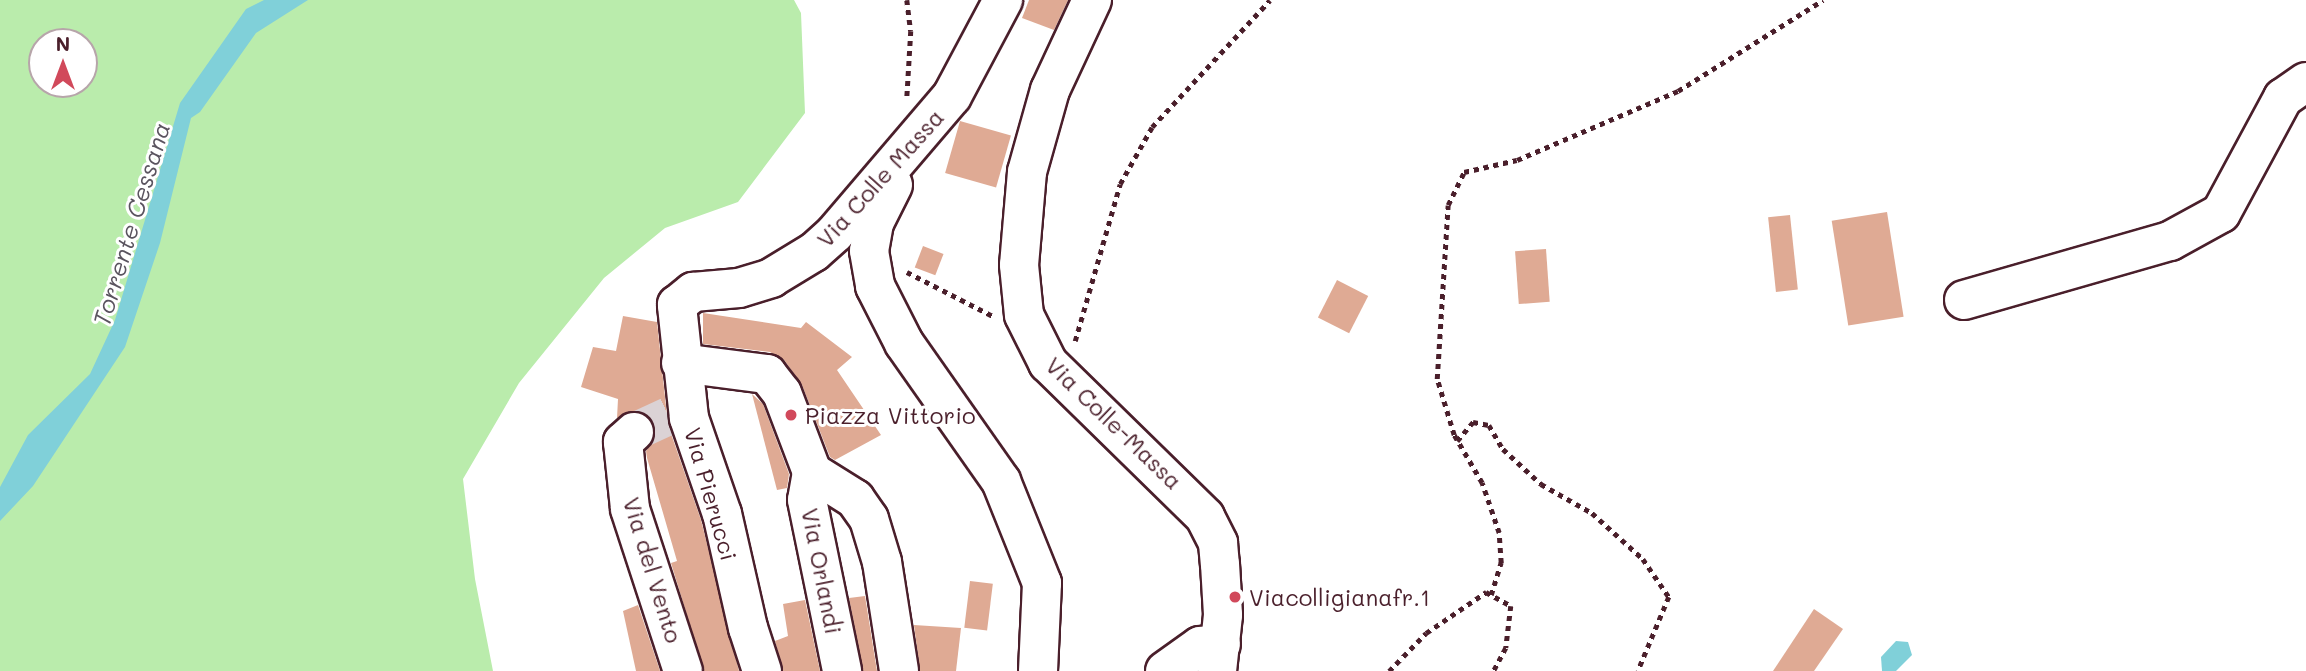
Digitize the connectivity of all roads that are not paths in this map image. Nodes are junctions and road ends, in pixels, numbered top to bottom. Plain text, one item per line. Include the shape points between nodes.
1 (1003, 0) edge
2 (1091, 0) edge
3 (2306, 82) edge
4 (907, 152) junction
5 (1964, 300) dead end
6 (675, 313) joint
7 (681, 363) junction
8 (634, 432) dead end
9 (812, 472) junction
10 (1219, 658) edge
11 (683, 671) edge
12 (762, 671) edge
13 (842, 671) edge
14 (899, 671) edge
15 (1038, 671) edge
16 (1165, 671) edge

1 - 4 street, Via Colle Massa via 952,96
2 - 10 street, Via Colle-Massa via 1049,90 1027,172 1020,275 1024,314 1048,363 1205,517 1219,554
3 - 5 street via 2283,98 2221,213 2171,241
4 - 6 street, Via Colle Massa via 814,252 756,284 684,296
4 - 15 street via 874,223 869,251 875,286 904,343 1001,481 1042,583
6 - 7 street, Via Pierucci
7 - 9 street via 767,374 782,393
7 - 12 street, Via Pierucci via 681,412 722,514
8 - 11 street, Via del Vento via 623,442 630,509
9 - 13 street, Via Orlandi via 807,500
9 - 14 street via 855,499 869,519 882,562
10 - 16 street via 1200,646

